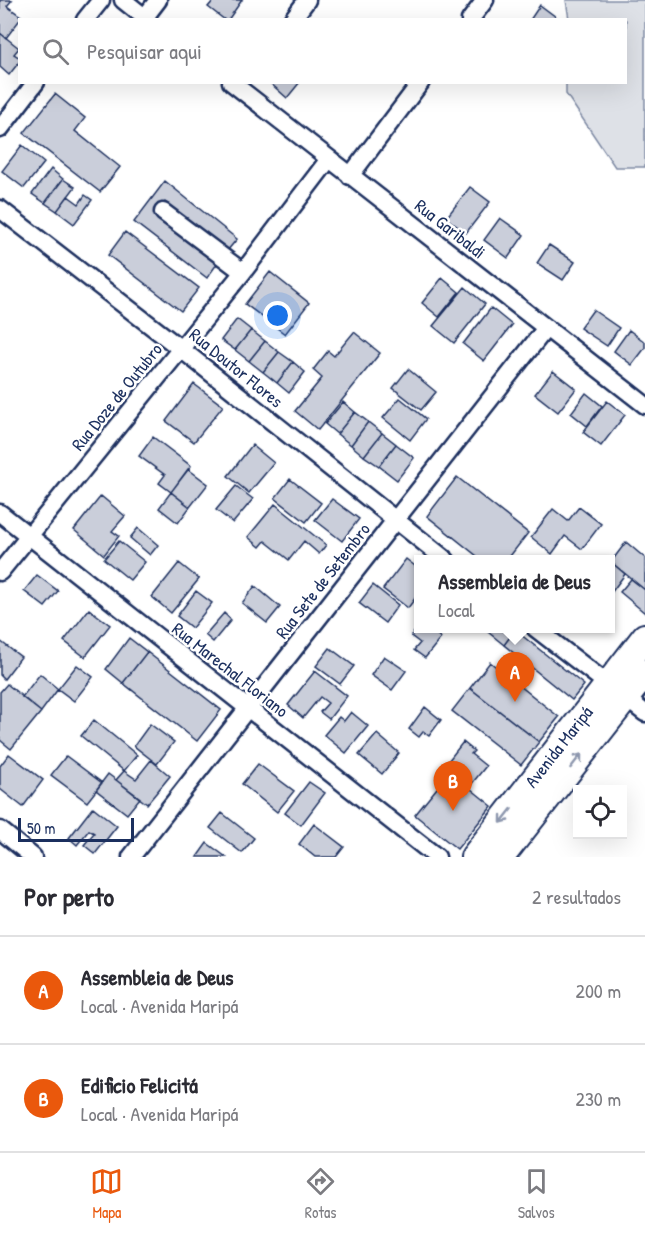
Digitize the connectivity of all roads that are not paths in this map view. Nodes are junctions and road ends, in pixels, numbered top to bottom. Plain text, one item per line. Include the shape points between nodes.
1 (101, 0) edge
2 (123, 0) edge
3 (159, 0) edge
4 (307, 0) edge
5 (485, 0) edge
6 (88, 18) edge
7 (147, 18) edge
8 (294, 18) edge
9 (472, 18) edge
10 (34, 84) edge
11 (420, 84) edge
12 (239, 85) edge
13 (0, 129) edge
14 (328, 159) junction
15 (350, 176) junction
16 (0, 209) edge
17 (163, 212) dead end
18 (243, 272) junction
19 (546, 328) junction
20 (181, 349) junction
21 (645, 405) edge
22 (0, 513) edge
23 (395, 520) junction
24 (29, 536) junction
25 (440, 555) edge
26 (0, 572) edge
27 (542, 633) edge
28 (645, 637) edge
29 (645, 673) edge
30 (626, 698) edge
31 (247, 708) junction
32 (0, 831) edge
33 (33, 857) edge
34 (131, 857) edge
35 (436, 857) edge
36 (474, 857) edge
37 (501, 857) edge

1 - 6 street
2 - 7 street
3 - 7 street
4 - 8 street
5 - 9 street
10 - 13 street
11 - 15 street
12 - 14 street, Rua Garibaldi
14 - 15 street, Rua Garibaldi
14 - 18 street, Rua Doze de Outubro
15 - 19 street, Rua Garibaldi
16 - 20 street, Rua Doutor Flores
17 - 18 street
18 - 20 street, Rua Doze de Outubro
19 - 21 street, Rua Garibaldi
19 - 23 street, Rua Sete de Setembro
20 - 23 street, Rua Doutor Flores
20 - 24 street, Rua Doze de Outubro
22 - 24 street, Rua Marechal Floriano
23 - 25 street, Rua Doutor Flores
23 - 31 street, Rua Sete de Setembro
24 - 26 street, Rua Doze de Outubro
24 - 31 street, Rua Marechal Floriano
27 - 30 street
28 - 30 main road, Avenida Maripá
29 - 30 main road, Avenida Maripá
30 -> 36 main road, Avenida Maripá
37 -> 30 main road, Avenida Maripá
31 - 34 street, Rua Sete de Setembro
31 - 35 street, Rua Marechal Floriano
32 - 33 street

